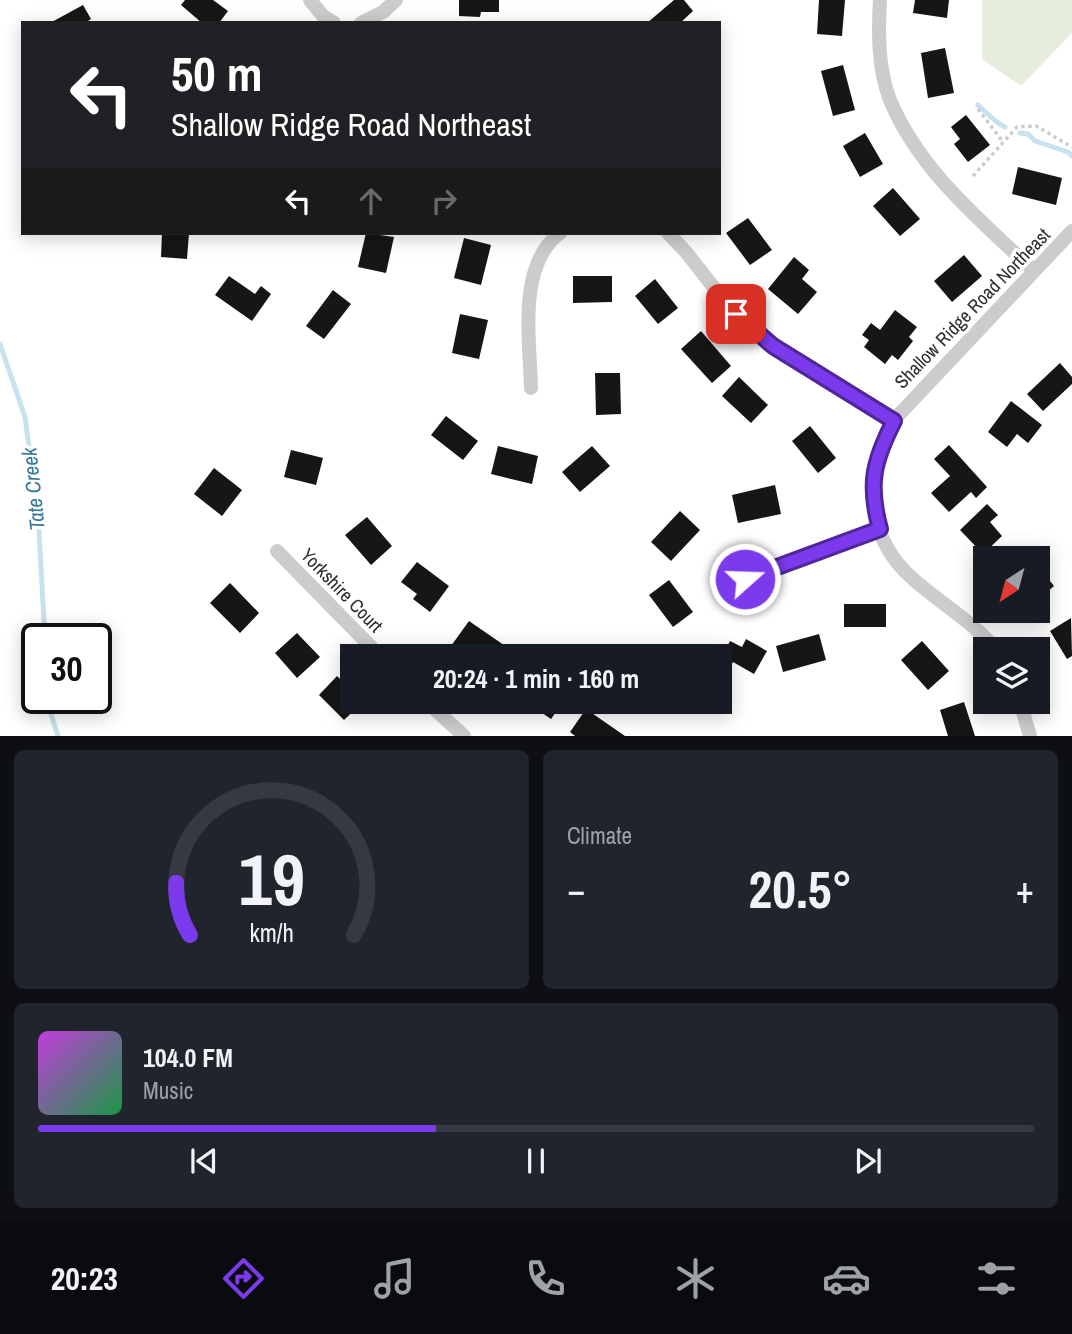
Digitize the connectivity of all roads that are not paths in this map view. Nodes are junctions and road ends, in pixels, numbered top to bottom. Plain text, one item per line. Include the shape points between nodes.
1 (310, 0) edge
2 (396, 0) edge
3 (880, 0) edge
4 (331, 21) edge
5 (365, 21) edge
6 (1072, 231) edge
7 (558, 235) edge
8 (670, 235) edge
9 (1034, 271) junction
10 (531, 388) dead end
11 (894, 421) junction
12 (880, 529) junction
13 (277, 551) dead end
14 (745, 579) dead end
15 (984, 637) edge
16 (368, 644) edge
17 (440, 714) edge
18 (1024, 714) edge
19 (464, 736) edge
20 (1031, 736) edge

1 - 4 street
2 - 5 street
3 - 9 street via 880,60 890,99 910,139 938,178
6 - 9 street, Shallow Ridge Road Northeast
7 - 10 street via 535,267 531,284
8 - 11 street via 751,329
9 - 11 street, Shallow Ridge Road Northeast
11 - 12 street, Shallow Ridge Road Northeast via 873,474 872,499
12 - 14 street
12 - 15 street, Shallow Ridge Road Northeast via 901,567
13 - 16 street, Yorkshire Court
17 - 19 street
18 - 20 street

